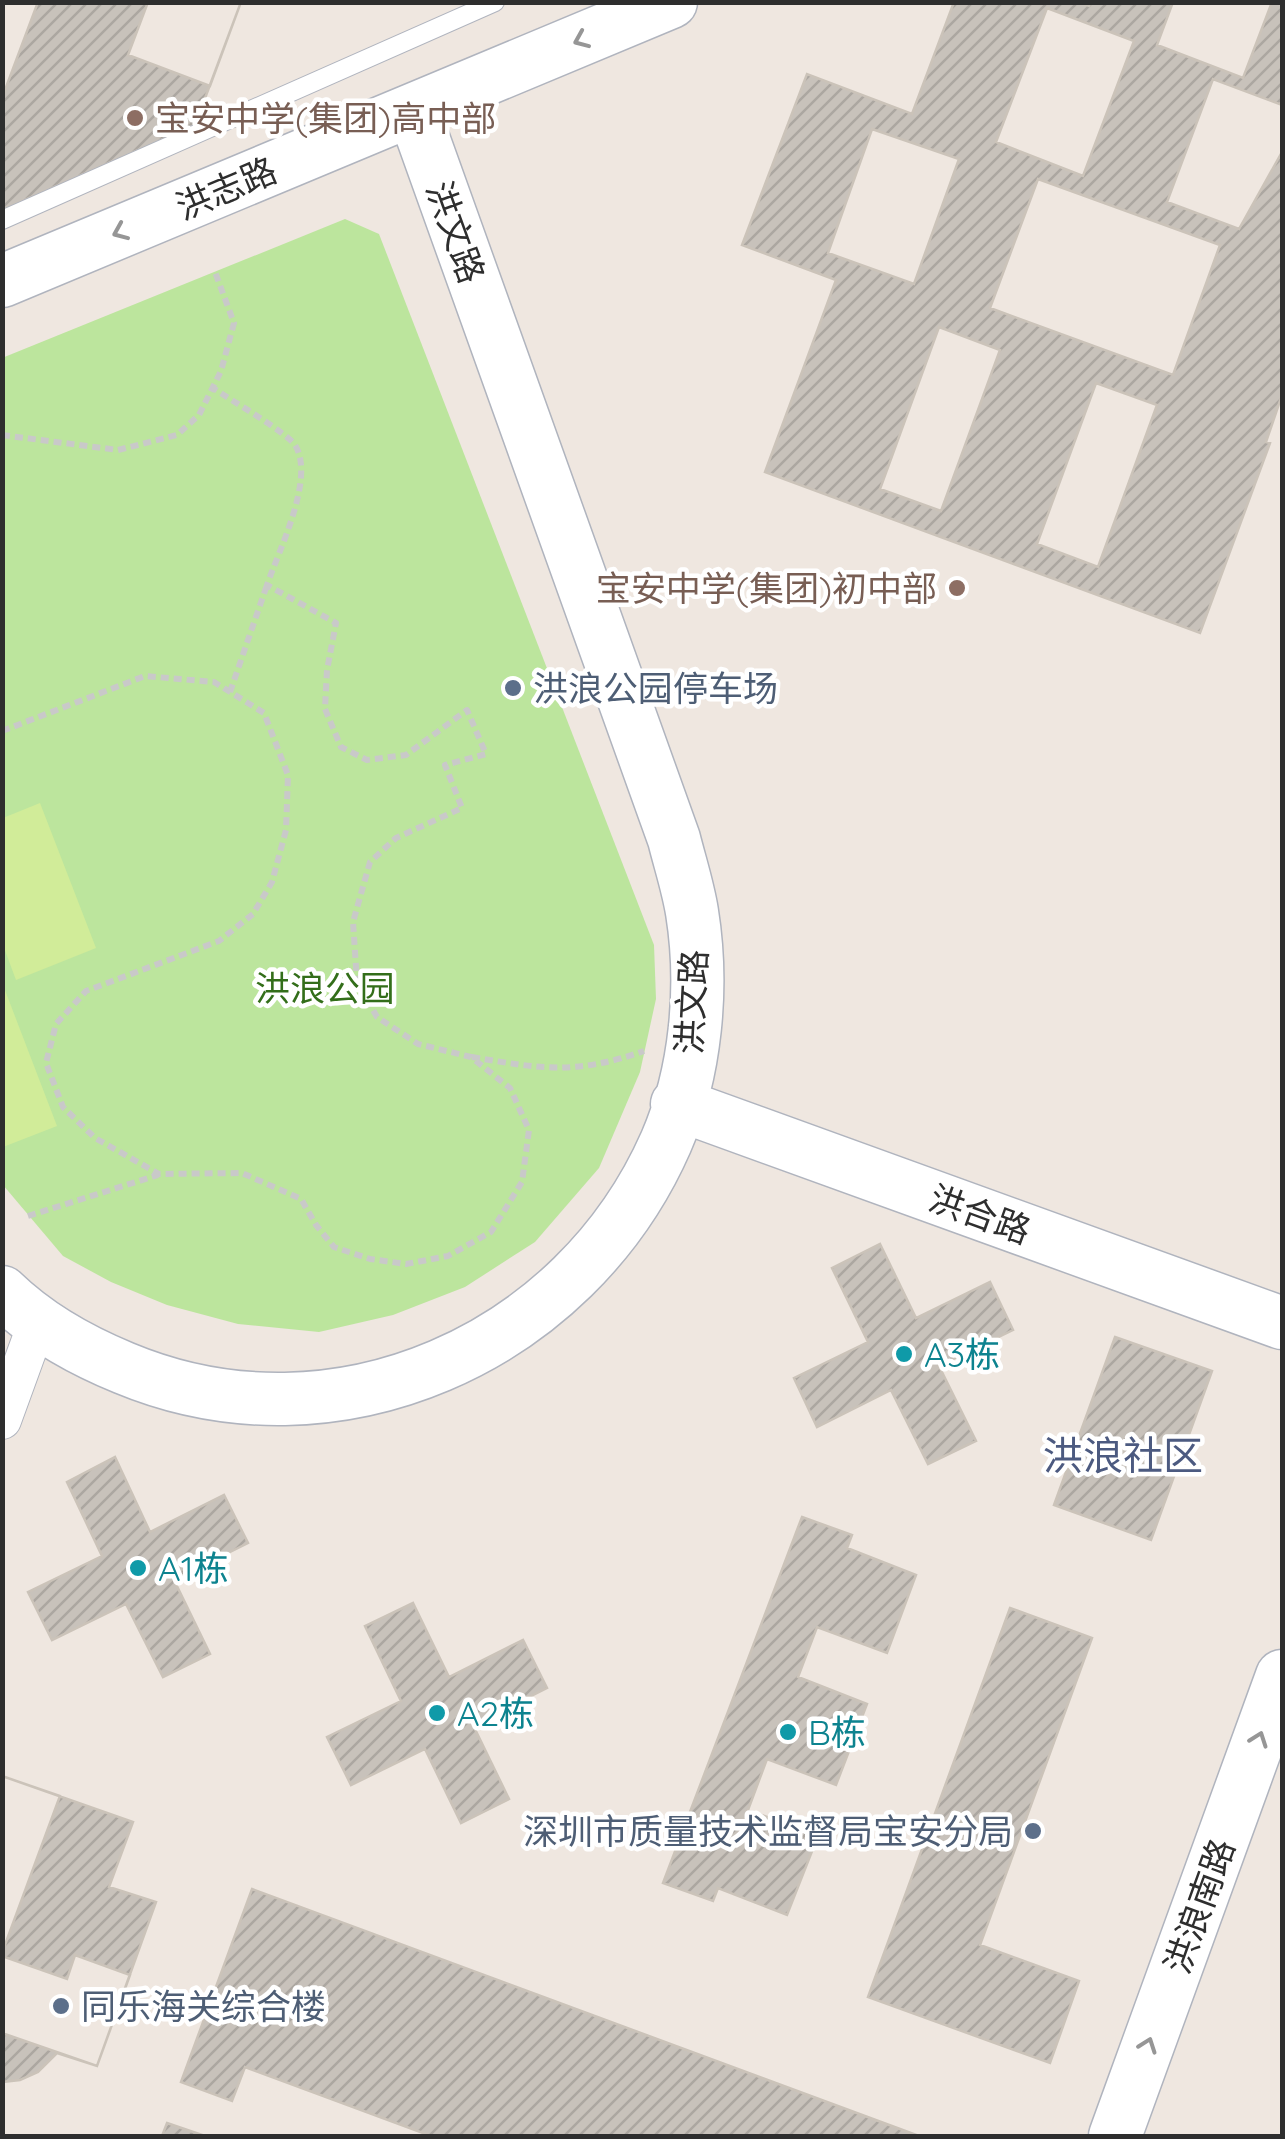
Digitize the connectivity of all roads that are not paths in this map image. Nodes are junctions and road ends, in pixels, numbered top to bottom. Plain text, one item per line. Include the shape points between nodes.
1 (495, 2) edge
2 (672, 2) edge
3 (413, 110) junction
4 (2, 220) edge
5 (2, 281) edge
6 (678, 1104) junction
7 (20, 1307) edge
8 (1282, 1324) edge
9 (2, 1420) edge
10 (1282, 1676) edge
11 (1115, 2136) edge

1 - 4 lane
2 -> 3 street, 洪志路
3 -> 5 street, 洪志路
3 - 6 street, 洪文路 via 674,838 693,913 698,990
6 - 7 street, 洪文路 via 630,1210 582,1270 524,1321 458,1360 385,1386 310,1399 232,1398 157,1382 86,1352
6 - 8 street, 洪合路
7 - 9 street
11 -> 10 street, 洪浪南路

